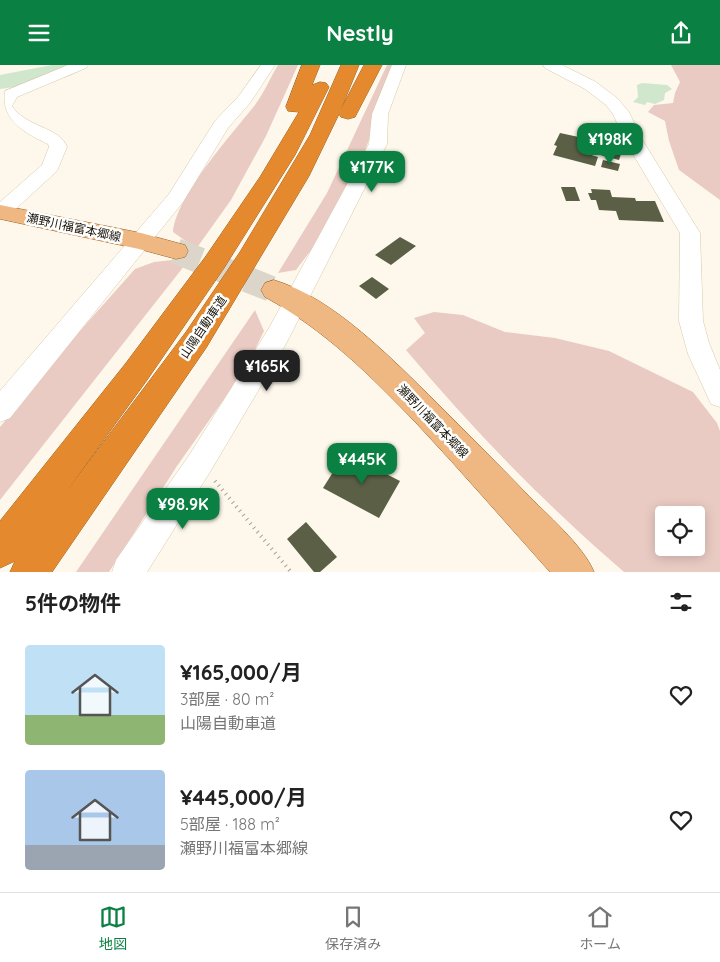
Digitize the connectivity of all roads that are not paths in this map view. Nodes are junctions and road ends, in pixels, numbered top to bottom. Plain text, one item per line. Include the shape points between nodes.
1 (81, 65) edge
2 (268, 65) edge
3 (310, 65) edge
4 (330, 65) edge
5 (350, 65) edge
6 (373, 65) edge
7 (399, 65) edge
8 (550, 65) edge
9 (261, 194) junction
10 (0, 212) edge
11 (268, 226) junction
12 (141, 241) junction
13 (176, 251) tunnel mouth
14 (285, 295) junction
15 (720, 397) edge
16 (0, 410) edge
17 (0, 549) edge
18 (29, 572) edge
19 (128, 572) edge
20 (575, 572) edge

1 - 10 street via 18,90 6,99 4,106 8,115 56,141 58,147 50,167
2 - 12 street via 244,100 221,125 176,198
3 - 9 highway
4 - 9 highway via 306,120
5 - 11 highway, 山陽自動車道 via 320,135
6 - 11 highway via 335,137 294,197
7 - 14 street via 380,114 378,144 349,202
8 - 15 street via 591,86 618,107 634,141 690,233 690,310 695,341
9 - 17 highway via 167,331
10 - 12 main road, 瀬野川福富本郷線
11 - 18 highway, 山陽自動車道 via 196,340
12 - 13 main road, 瀬野川福富本郷線
12 - 16 street
14 - 19 street via 278,335 200,463
14 - 20 main road, 瀬野川福富本郷線 via 329,322 377,363

